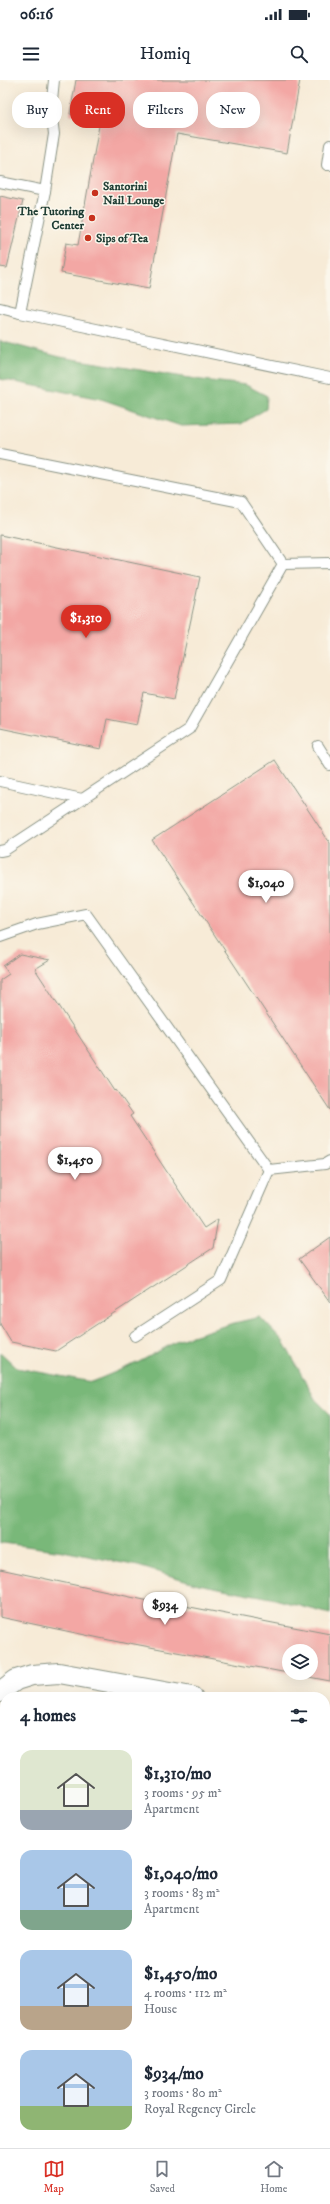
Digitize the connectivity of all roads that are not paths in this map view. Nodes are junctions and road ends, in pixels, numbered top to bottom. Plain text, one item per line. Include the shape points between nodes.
1 (54, 80) edge
2 (330, 145) edge
3 (330, 165) edge
4 (0, 182) edge
5 (45, 191) junction
6 (0, 308) edge
7 (20, 312) junction
8 (330, 378) edge
9 (0, 454) edge
10 (330, 563) edge
11 (283, 564) junction
12 (318, 746) dead end
13 (330, 764) edge
14 (0, 781) edge
15 (82, 799) junction
16 (0, 851) edge
17 (0, 938) edge
18 (330, 1161) edge
19 (269, 1170) junction
20 (135, 1336) dead end
21 (0, 1692) edge
22 (164, 1692) edge

1 - 5 lane via 51,110 54,134
2 - 3 lane via 327,165
4 - 5 lane
5 - 7 lane
6 - 7 lane
7 - 8 lane
9 - 11 lane via 241,502
10 - 11 lane
11 - 15 lane via 189,729
12 - 13 lane
14 - 15 lane
15 - 16 lane
17 - 19 lane via 37,924 86,914
18 - 19 lane via 325,1164
19 - 20 lane via 221,1280
21 - 22 street via 16,1680 32,1675 59,1673

